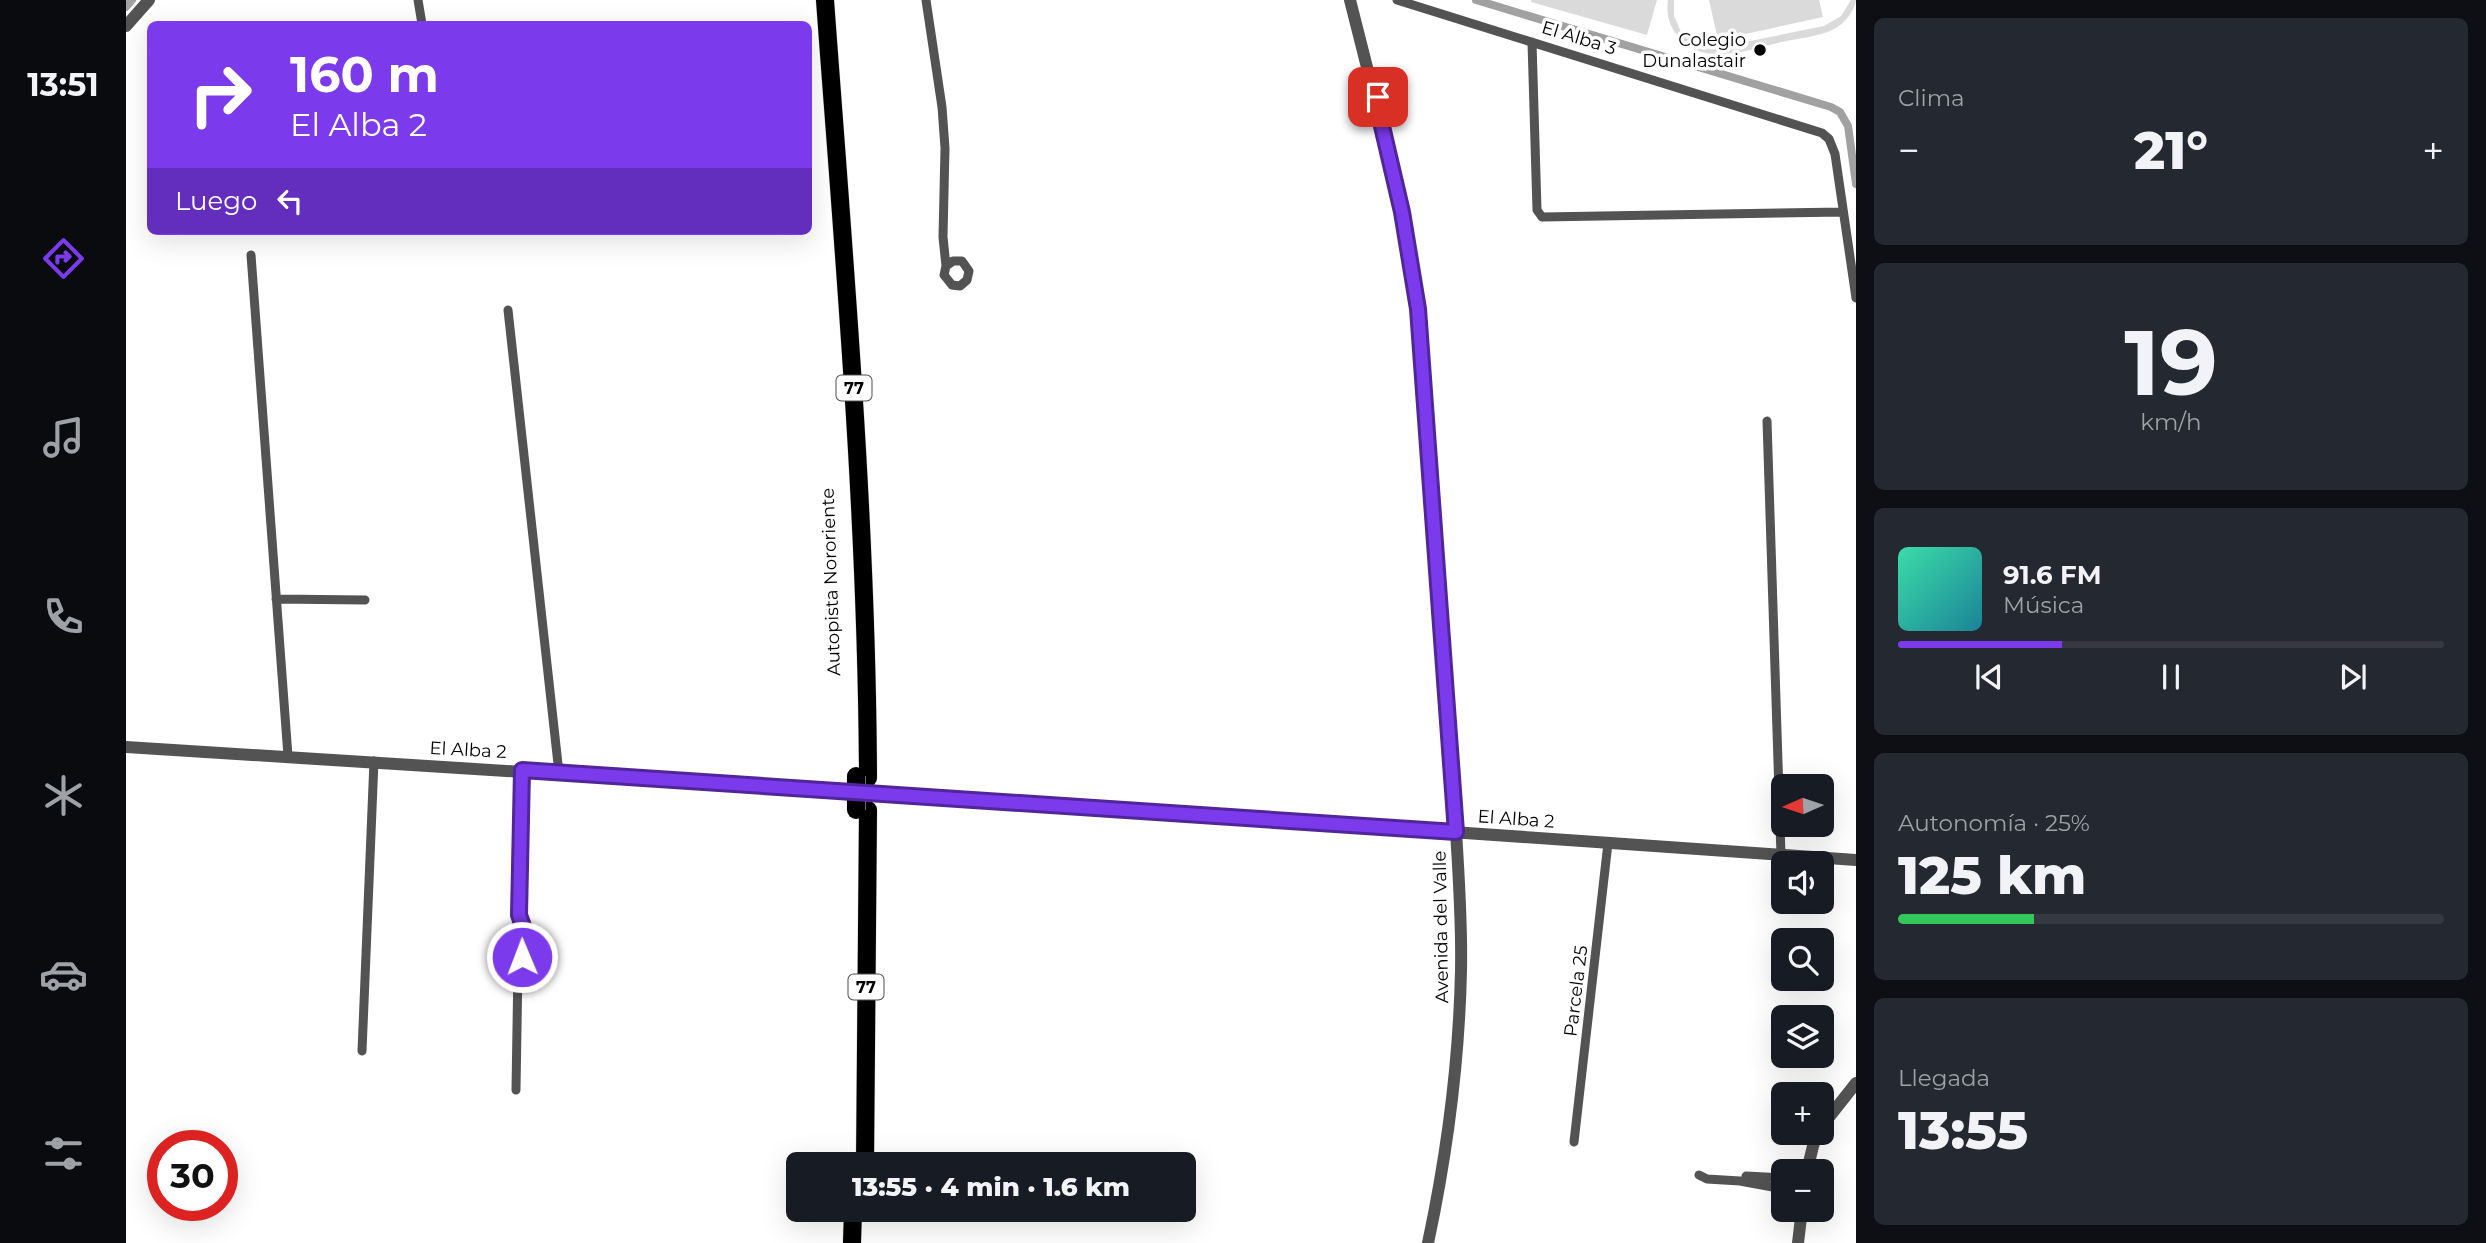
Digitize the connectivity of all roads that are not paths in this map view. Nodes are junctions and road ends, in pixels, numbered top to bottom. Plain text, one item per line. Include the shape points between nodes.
1 (149, 0) edge
2 (418, 0) edge
3 (813, 0) edge
4 (825, 0) edge
5 (926, 0) edge
6 (1350, 0) edge
7 (1356, 0) edge
8 (1397, 0) edge
9 (422, 21) edge
10 (127, 25) edge
11 (1532, 42) junction
12 (1378, 109) junction
13 (1842, 212) junction
14 (251, 255) dead end
15 (946, 266) dead end
16 (1856, 298) edge
17 (508, 310) dead end
18 (1767, 421) dead end
19 (276, 599) junction
20 (365, 600) dead end
21 (126, 747) edge
22 (288, 756) junction
23 (374, 761) junction
24 (522, 770) junction
25 (559, 773) junction
26 (862, 777) junction
27 (862, 810) junction
28 (1456, 832) junction
29 (1608, 843) junction
30 (1782, 851) edge
31 (1771, 854) edge
32 (1834, 859) edge
33 (1856, 860) edge
34 (362, 1051) dead end
35 (1856, 1083) edge
36 (516, 1090) dead end
37 (1834, 1111) edge
38 (1574, 1142) dead end
39 (853, 1152) edge
40 (865, 1152) edge
41 (1771, 1178) edge
42 (1771, 1187) edge
43 (853, 1222) edge
44 (864, 1222) edge
45 (1800, 1222) edge
46 (852, 1243) edge
47 (864, 1243) edge
48 (1428, 1243) edge
49 (1798, 1243) edge

1 - 10 street
2 - 9 street
3 - 26 highway, Autopista Nororiente / 77 via 851,518
4 - 26 highway, Autopista Nororiente / 77 via 862,515 868,662
5 - 15 street via 943,107
6 - 12 street, Avenida del Valle
7 - 12 street, Avenida del Valle
8 - 11 street, El Alba 3
11 - 13 street, El Alba 3 via 1811,128 1829,139 1835,154
11 - 13 street via 1537,210 1542,217
12 - 28 street, Avenida del Valle via 1418,309
13 - 16 street
14 - 19 street
17 - 25 street
18 - 30 street
19 - 20 street
19 - 22 street
21 - 22 street, El Alba 2
22 - 23 street, El Alba 2
23 - 24 street, El Alba 2
23 - 34 street
24 - 25 street, El Alba 2
24 - 36 street via 515,956
25 - 28 street, El Alba 2
26 - 27 highway, Autopista Nororiente / 77, bridge
27 - 39 highway, Autopista Nororiente / 77
27 - 40 highway, Autopista Nororiente / 77
28 - 29 street, El Alba 2
28 - 48 street, Avenida del Valle via 1461,930 1458,1025 1446,1142
29 - 31 street, El Alba 2
29 - 38 street, Parcela 25
32 - 33 street, El Alba 2
35 - 37 street
41 - 42 street via 1699,1175
43 - 46 highway
44 - 47 highway
45 - 49 street

